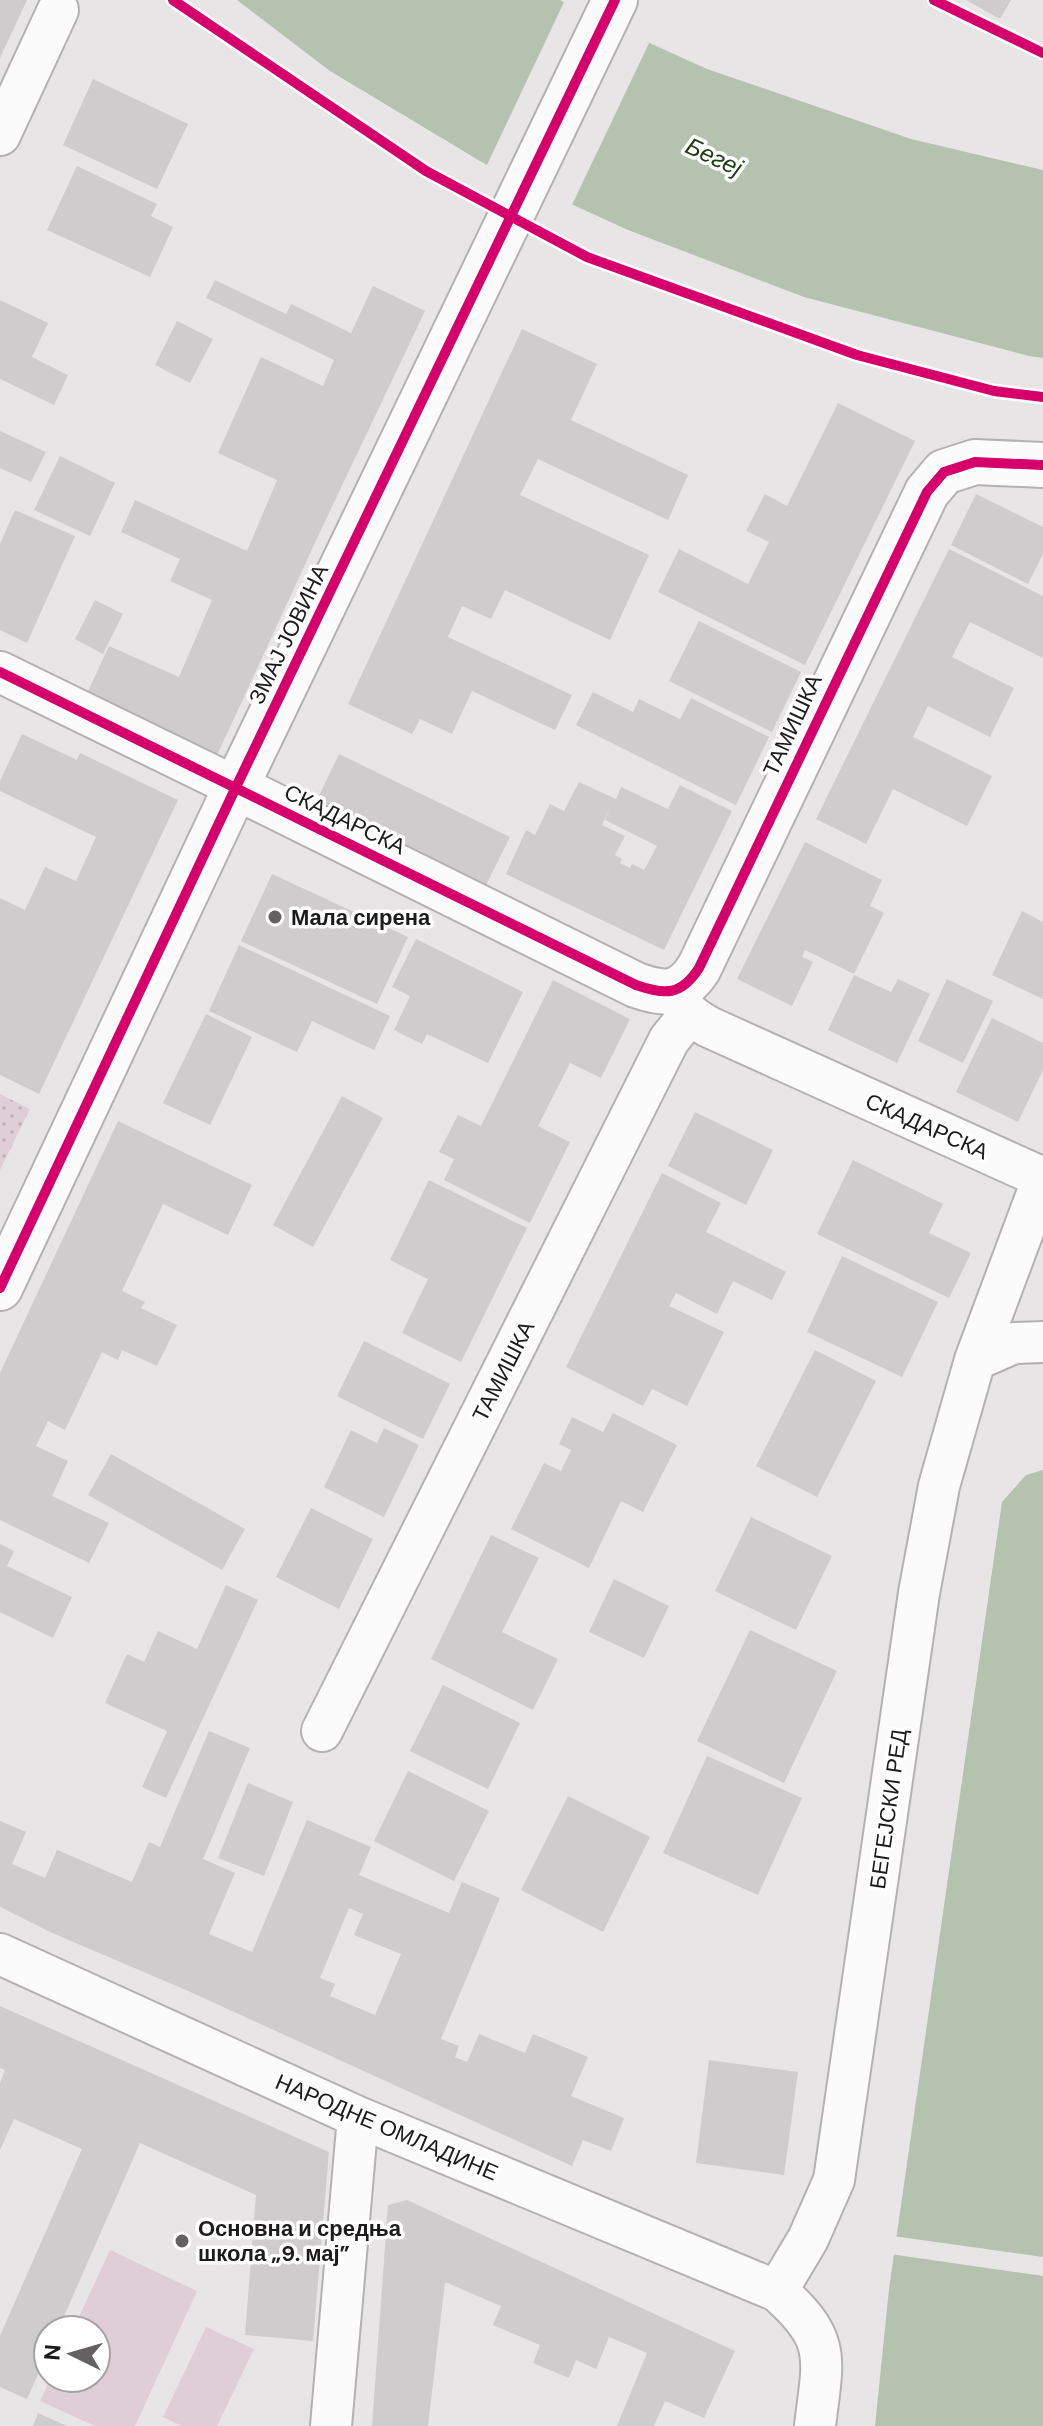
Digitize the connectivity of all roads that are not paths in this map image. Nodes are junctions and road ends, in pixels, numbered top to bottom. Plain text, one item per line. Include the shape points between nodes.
1 (615, 0) edge
2 (58, 10) dead end
3 (0, 135) edge
4 (1043, 465) edge
5 (0, 672) edge
6 (236, 787) junction
7 (682, 1003) junction
8 (1043, 1178) edge
9 (0, 1288) edge
10 (1043, 1342) edge
11 (975, 1360) junction
12 (322, 1731) dead end
13 (0, 1954) edge
14 (358, 2117) junction
15 (777, 2291) junction
16 (331, 2426) edge
17 (815, 2426) edge

1 - 6 street, ЗМАЈ ЈОВИНА
2 - 3 street
4 - 7 street, ТАМИШКА via 975,462 944,472 927,492
5 - 6 street, СКАДАРСКА
6 - 7 street, СКАДАРСКА
6 - 9 street, ЗМАЈ ЈОВИНА
7 - 8 street, СКАДАРСКА via 709,1027
7 - 12 street, ТАМИШКА via 669,1040
8 - 11 street, БЕГЕЈСКИ РЕД
10 - 11 street via 1014,1343
11 - 15 street, БЕГЕЈСКИ РЕД via 939,1486 919,1593 834,2180
13 - 14 street, НАРОДНЕ ОМЛАДИНЕ
14 - 15 street, НАРОДНЕ ОМЛАДИНЕ
14 - 16 street
15 - 17 street via 815,2332 823,2358

